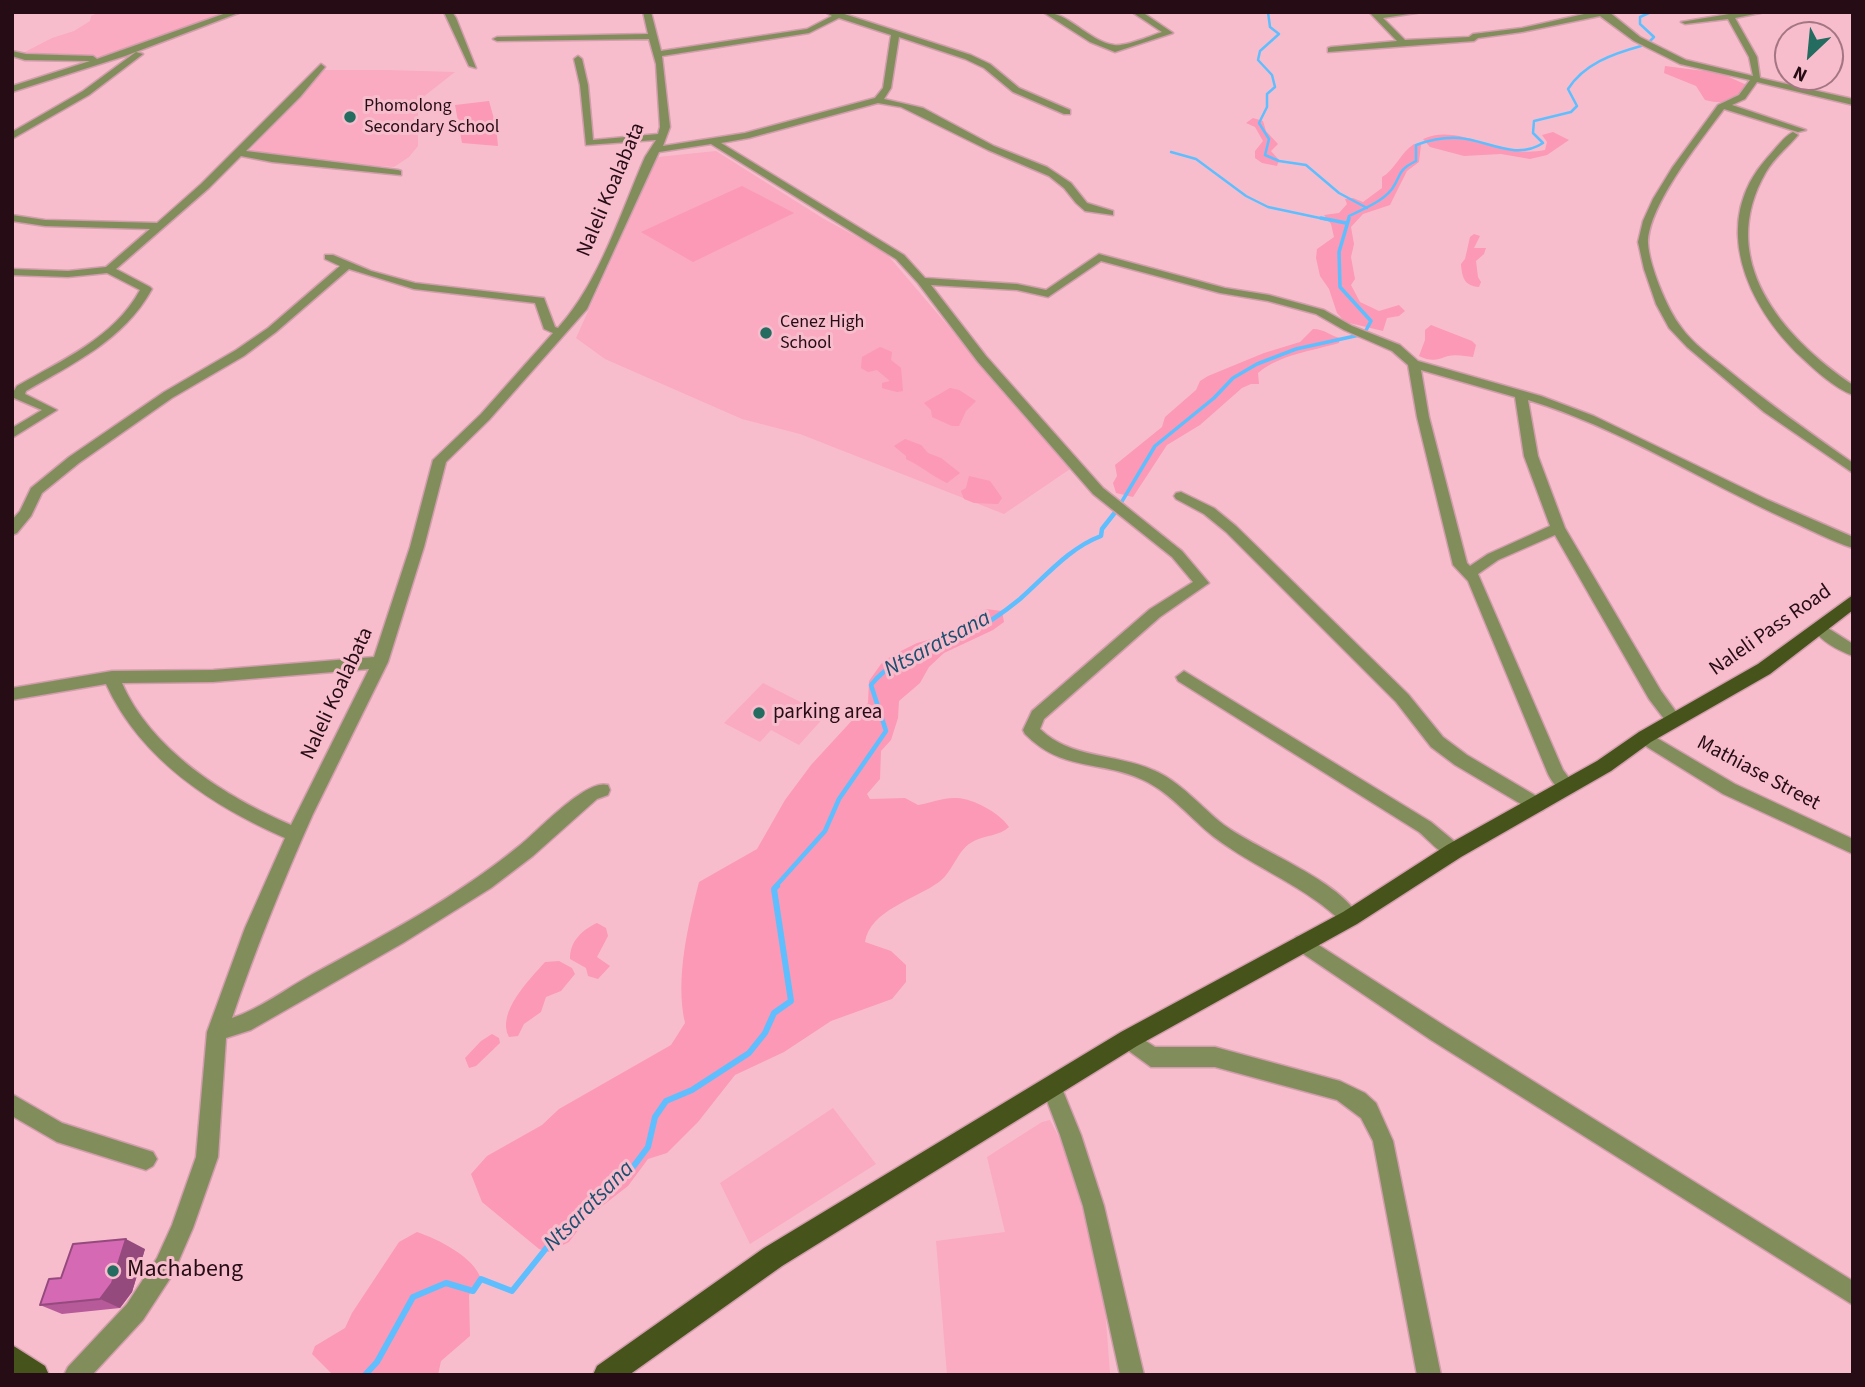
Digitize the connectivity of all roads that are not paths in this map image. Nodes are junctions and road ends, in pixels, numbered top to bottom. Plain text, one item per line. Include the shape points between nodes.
1 (237, 12) edge
2 (447, 12) edge
3 (647, 12) edge
4 (857, 12) edge
5 (1047, 12) edge
6 (1136, 12) edge
7 (1418, 12) edge
8 (1762, 12) edge
9 (1603, 13) edge
10 (1375, 14) edge
11 (837, 15) edge
12 (1731, 17) junction
13 (1685, 22) dead end
14 (895, 35) junction
15 (653, 36) junction
16 (497, 39) dead end
17 (1403, 43) junction
18 (1331, 50) dead end
19 (143, 51) dead end
20 (12, 53) edge
21 (657, 54) junction
22 (578, 59) dead end
23 (102, 61) junction
24 (473, 66) dead end
25 (321, 67) dead end
26 (1755, 79) junction
27 (12, 89) edge
28 (878, 100) junction
29 (1853, 102) edge
30 (1726, 106) junction
31 (1067, 112) dead end
32 (12, 136) edge
33 (715, 143) junction
34 (658, 144) junction
35 (239, 153) junction
36 (398, 173) dead end
37 (1109, 213) dead end
38 (12, 218) edge
39 (158, 226) junction
40 (329, 257) dead end
41 (346, 265) junction
42 (109, 270) junction
43 (12, 272) edge
44 (922, 281) junction
45 (562, 332) junction
46 (240, 353) junction
47 (1414, 364) junction
48 (237, 371) dead end
49 (1853, 391) edge
50 (1521, 395) junction
51 (12, 434) edge
52 (1853, 469) edge
53 (1181, 496) dead end
54 (1558, 528) junction
55 (12, 530) edge
56 (1853, 543) edge
57 (1470, 573) junction
58 (1853, 601) edge
59 (1820, 628) junction
60 (1853, 650) edge
61 (380, 662) junction
62 (112, 677) junction
63 (1184, 677) dead end
64 (12, 694) edge
65 (1674, 720) junction
66 (1645, 737) junction
67 (1568, 787) junction
68 (602, 790) dead end
69 (1537, 806) junction
70 (297, 835) junction
71 (1853, 847) edge
72 (1454, 851) junction
73 (1350, 918) junction
74 (1303, 943) junction
75 (217, 1032) junction
76 (1129, 1039) junction
77 (1052, 1088) junction
78 (12, 1104) edge
79 (146, 1160) dead end
80 (1853, 1294) edge
81 (12, 1358) edge
82 (36, 1375) edge
83 (76, 1375) edge
84 (606, 1375) edge
85 (1132, 1375) edge
86 (1429, 1375) edge

1 - 23 street
2 - 24 street via 458,25
3 - 15 street, Naleli Koalabata
4 - 11 street
5 - 6 street via 1115,49 1169,33
7 - 10 street
8 - 12 street
9 - 17 street via 1474,39
9 - 26 street via 1664,54
10 - 17 street
11 - 14 street
11 - 21 street via 809,31
12 - 13 street
12 - 26 street via 1757,67
14 - 28 street via 887,88
14 - 31 street via 968,57 1016,90
15 - 16 street
15 - 21 street, Naleli Koalabata
17 - 18 street
19 - 32 street via 86,93
20 - 23 street
21 - 34 street, Naleli Koalabata via 665,127
22 - 34 street via 589,143
23 - 27 street
25 - 35 street
26 - 29 street
26 - 30 street via 1742,97
28 - 33 street
28 - 37 street via 908,105 1041,168 1060,179 1090,211
30 - 49 street via 1797,132 1771,154 1744,209 1741,237 1746,273 1784,336 1802,355
30 - 52 street via 1658,199 1643,242 1649,269 1675,328 1691,345 1768,409
33 - 34 street
33 - 44 street via 900,257
34 - 45 street, Naleli Koalabata via 594,286
35 - 36 street
35 - 39 street
38 - 39 street
39 - 42 street
40 - 41 street
41 - 45 street via 414,286 540,300 550,328
41 - 46 street
42 - 43 street
42 - 51 street via 146,289 139,307 92,345 21,389 18,395 51,410
44 - 47 street via 1017,287 1048,294 1084,265 1107,258 1320,312 1396,348
44 - 73 street via 982,359 1098,491 1177,554 1202,583 1154,613 1038,715 1031,730 1041,744 1148,774 1229,839 1335,902
45 - 61 street, Naleli Koalabata via 440,460
46 - 48 street
46 - 55 street via 158,401 74,460 36,491
47 - 50 street
47 - 57 street via 1446,516 1460,565
50 - 54 street via 1531,456
50 - 56 street via 1608,426
53 - 69 street via 1231,529 1402,698 1437,742
54 - 57 street via 1493,556
54 - 65 street
57 - 67 street via 1556,774
58 - 59 main road, Naleli Pass Road
59 - 60 street
59 - 65 main road, Naleli Pass Road via 1764,668
61 - 62 street via 213,676
61 - 70 street, Naleli Koalabata
62 - 64 street
62 - 70 street via 145,734 199,785
63 - 72 street via 1425,827
65 - 66 main road, Naleli Pass Road
66 - 67 main road, Naleli Pass Road
66 - 71 street, Mathiase Street via 1728,789
67 - 69 main road, Naleli Pass Road
68 - 75 street via 591,794 532,847 473,890 244,1023
69 - 72 main road, Naleli Pass Road
70 - 75 street, Naleli Koalabata via 254,928
72 - 73 main road, Naleli Pass Road
73 - 74 main road, Naleli Pass Road
74 - 76 main road, Naleli Pass Road
74 - 80 street via 1461,1048
75 - 83 street, Naleli Koalabata via 207,1157 182,1228 165,1266 135,1312
76 - 77 main road, Naleli Pass Road
76 - 86 street via 1151,1057 1228,1060 1340,1091 1373,1112 1383,1141
77 - 84 main road, Naleli Pass Road via 773,1257
77 - 85 street via 1089,1189
78 - 79 street via 57,1132
81 - 82 main road

